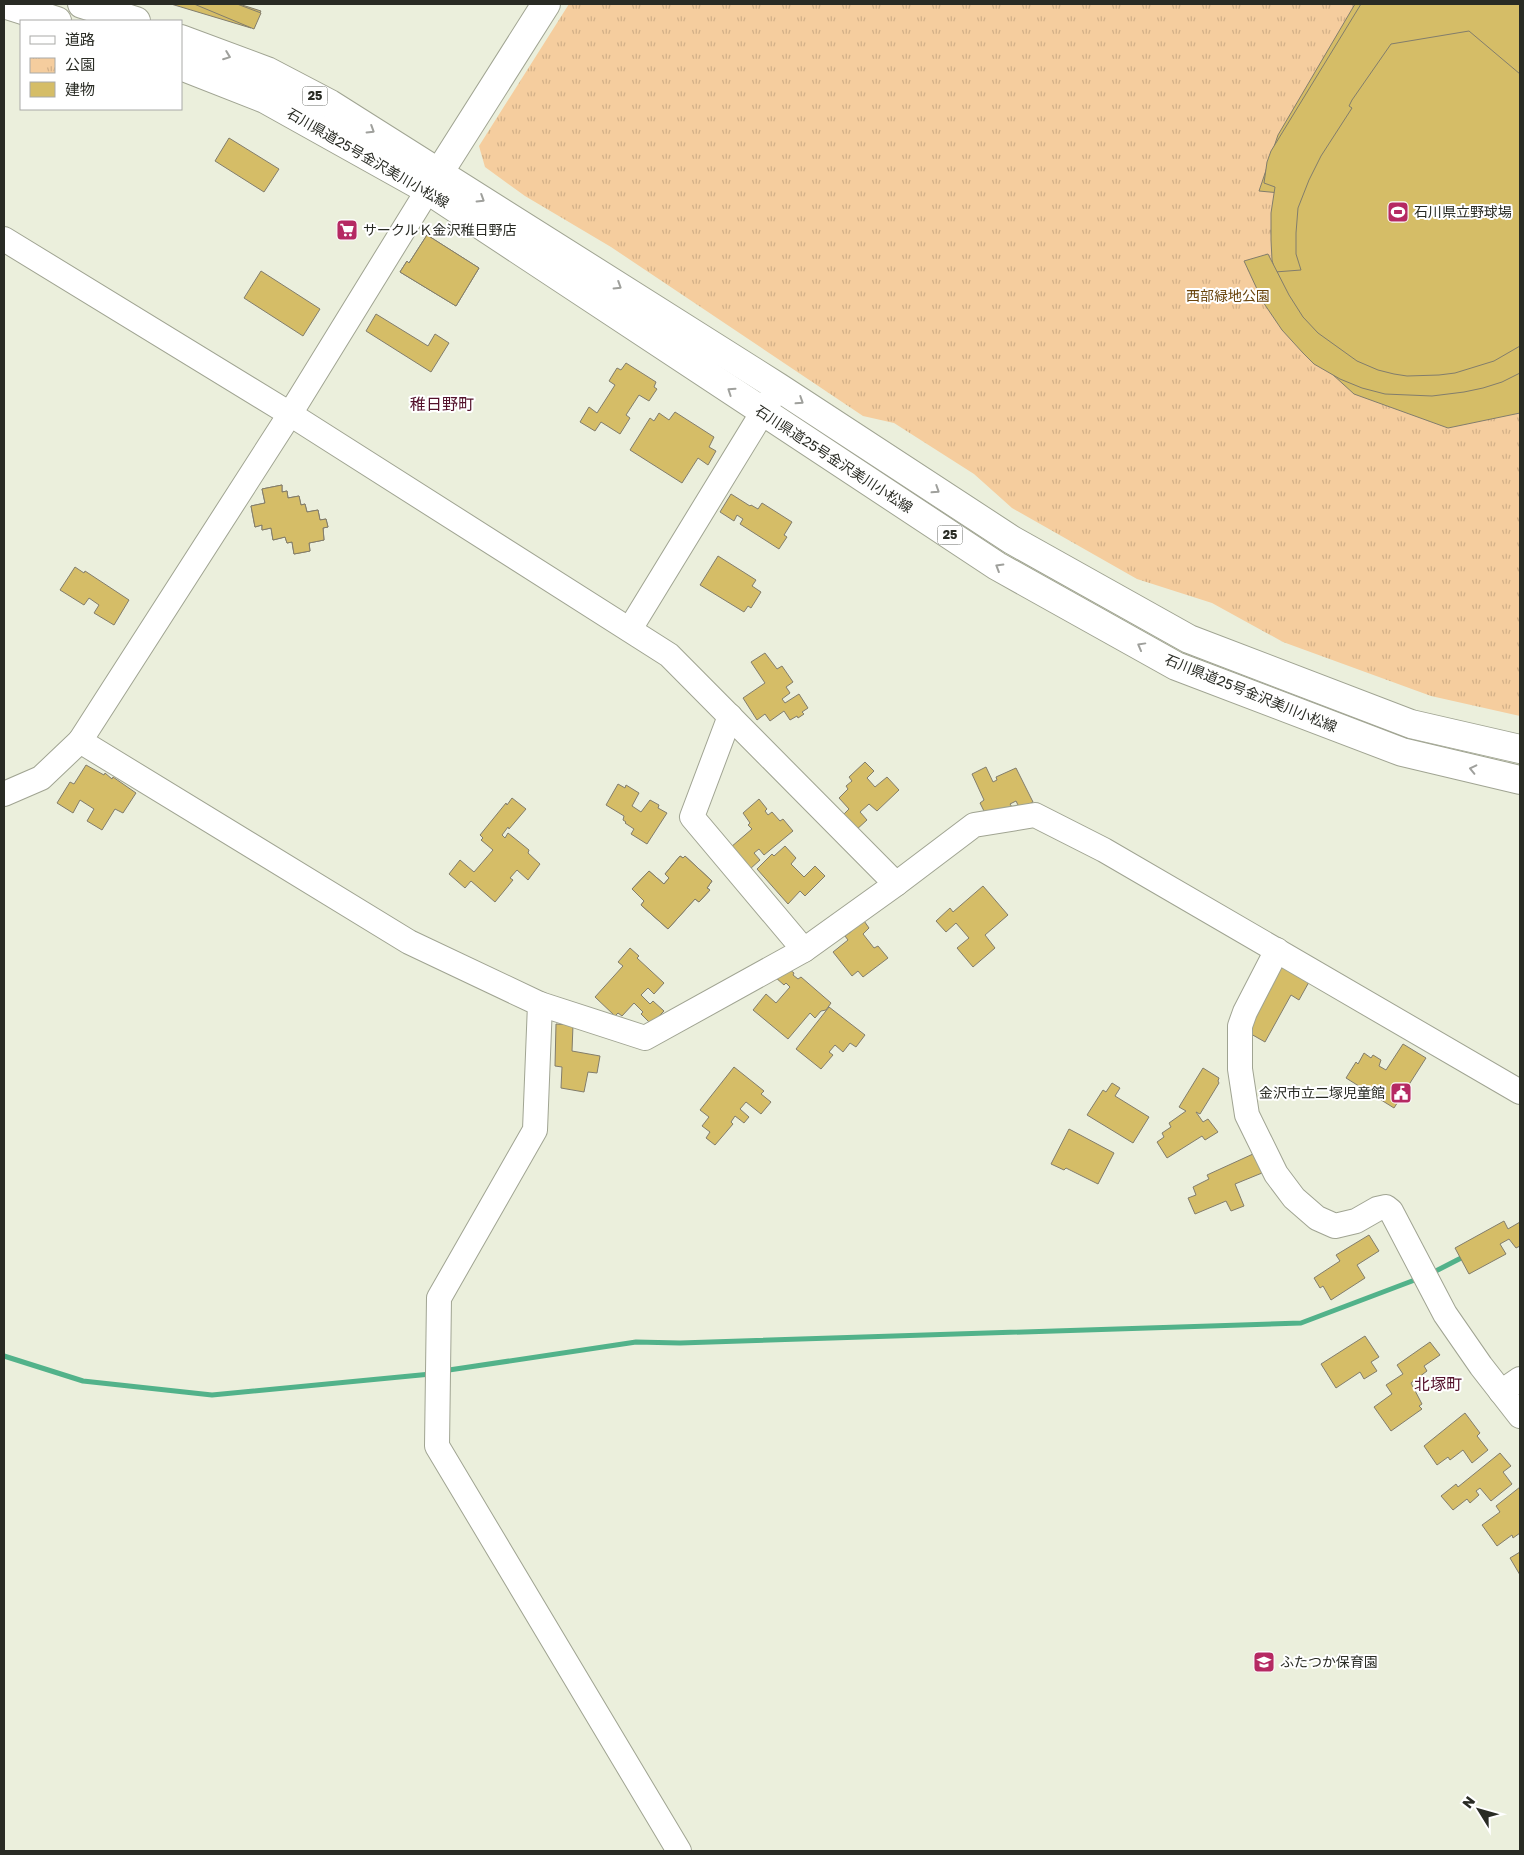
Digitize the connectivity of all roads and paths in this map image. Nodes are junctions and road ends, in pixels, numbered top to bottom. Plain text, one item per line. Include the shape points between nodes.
1 (4, 4) edge
2 (82, 4) edge
3 (546, 4) edge
4 (54, 20) edge
5 (133, 20) edge
6 (182, 38) edge
7 (182, 66) edge
8 (434, 182) junction
9 (4, 239) edge
10 (778, 386) junction
11 (761, 411) junction
12 (290, 414) junction
13 (630, 629) junction
14 (730, 716) junction
15 (80, 741) junction
16 (1520, 749) edge
17 (1520, 780) edge
18 (4, 794) edge
19 (896, 884) junction
20 (804, 950) junction
21 (1277, 950) junction
22 (540, 1004) junction
23 (1520, 1092) edge
24 (1511, 1385) edge
25 (1520, 1416) edge
26 (678, 1851) edge

1 - 4 main road
2 - 5 main road
3 - 8 main road
6 -> 8 main road, 石川県道25号金沢美川小松線 / 25 via 267,71 314,96
7 - 8 main road, 石川県道25号金沢美川小松線 / 25 via 265,99
8 -> 10 main road, 石川県道25号金沢美川小松線 / 25
11 -> 8 main road, 石川県道25号金沢美川小松線 / 25
8 - 12 street
9 - 12 street
10 - 11 street
10 -> 16 main road, 石川県道25号金沢美川小松線 / 25 via 1012,540 1188,639 1411,724
11 - 13 street
17 -> 11 main road, 石川県道25号金沢美川小松線 / 25 via 1402,752 1176,666 997,566
12 - 13 street
12 - 15 street
13 - 14 street via 670,655
14 - 19 street
14 - 20 street via 692,817
15 - 18 street via 41,778
15 - 22 street via 409,942
19 - 20 street
19 - 21 street via 974,825 1035,815 1104,850
20 - 22 street via 645,1038
21 - 23 street
21 - 24 street via 1240,1026 1240,1069 1247,1115 1276,1174 1294,1198 1317,1218 1335,1226 1356,1221 1377,1209 1391,1211 1445,1314 1481,1366
22 - 26 street via 535,1130 439,1298 437,1446
24 - 25 street

